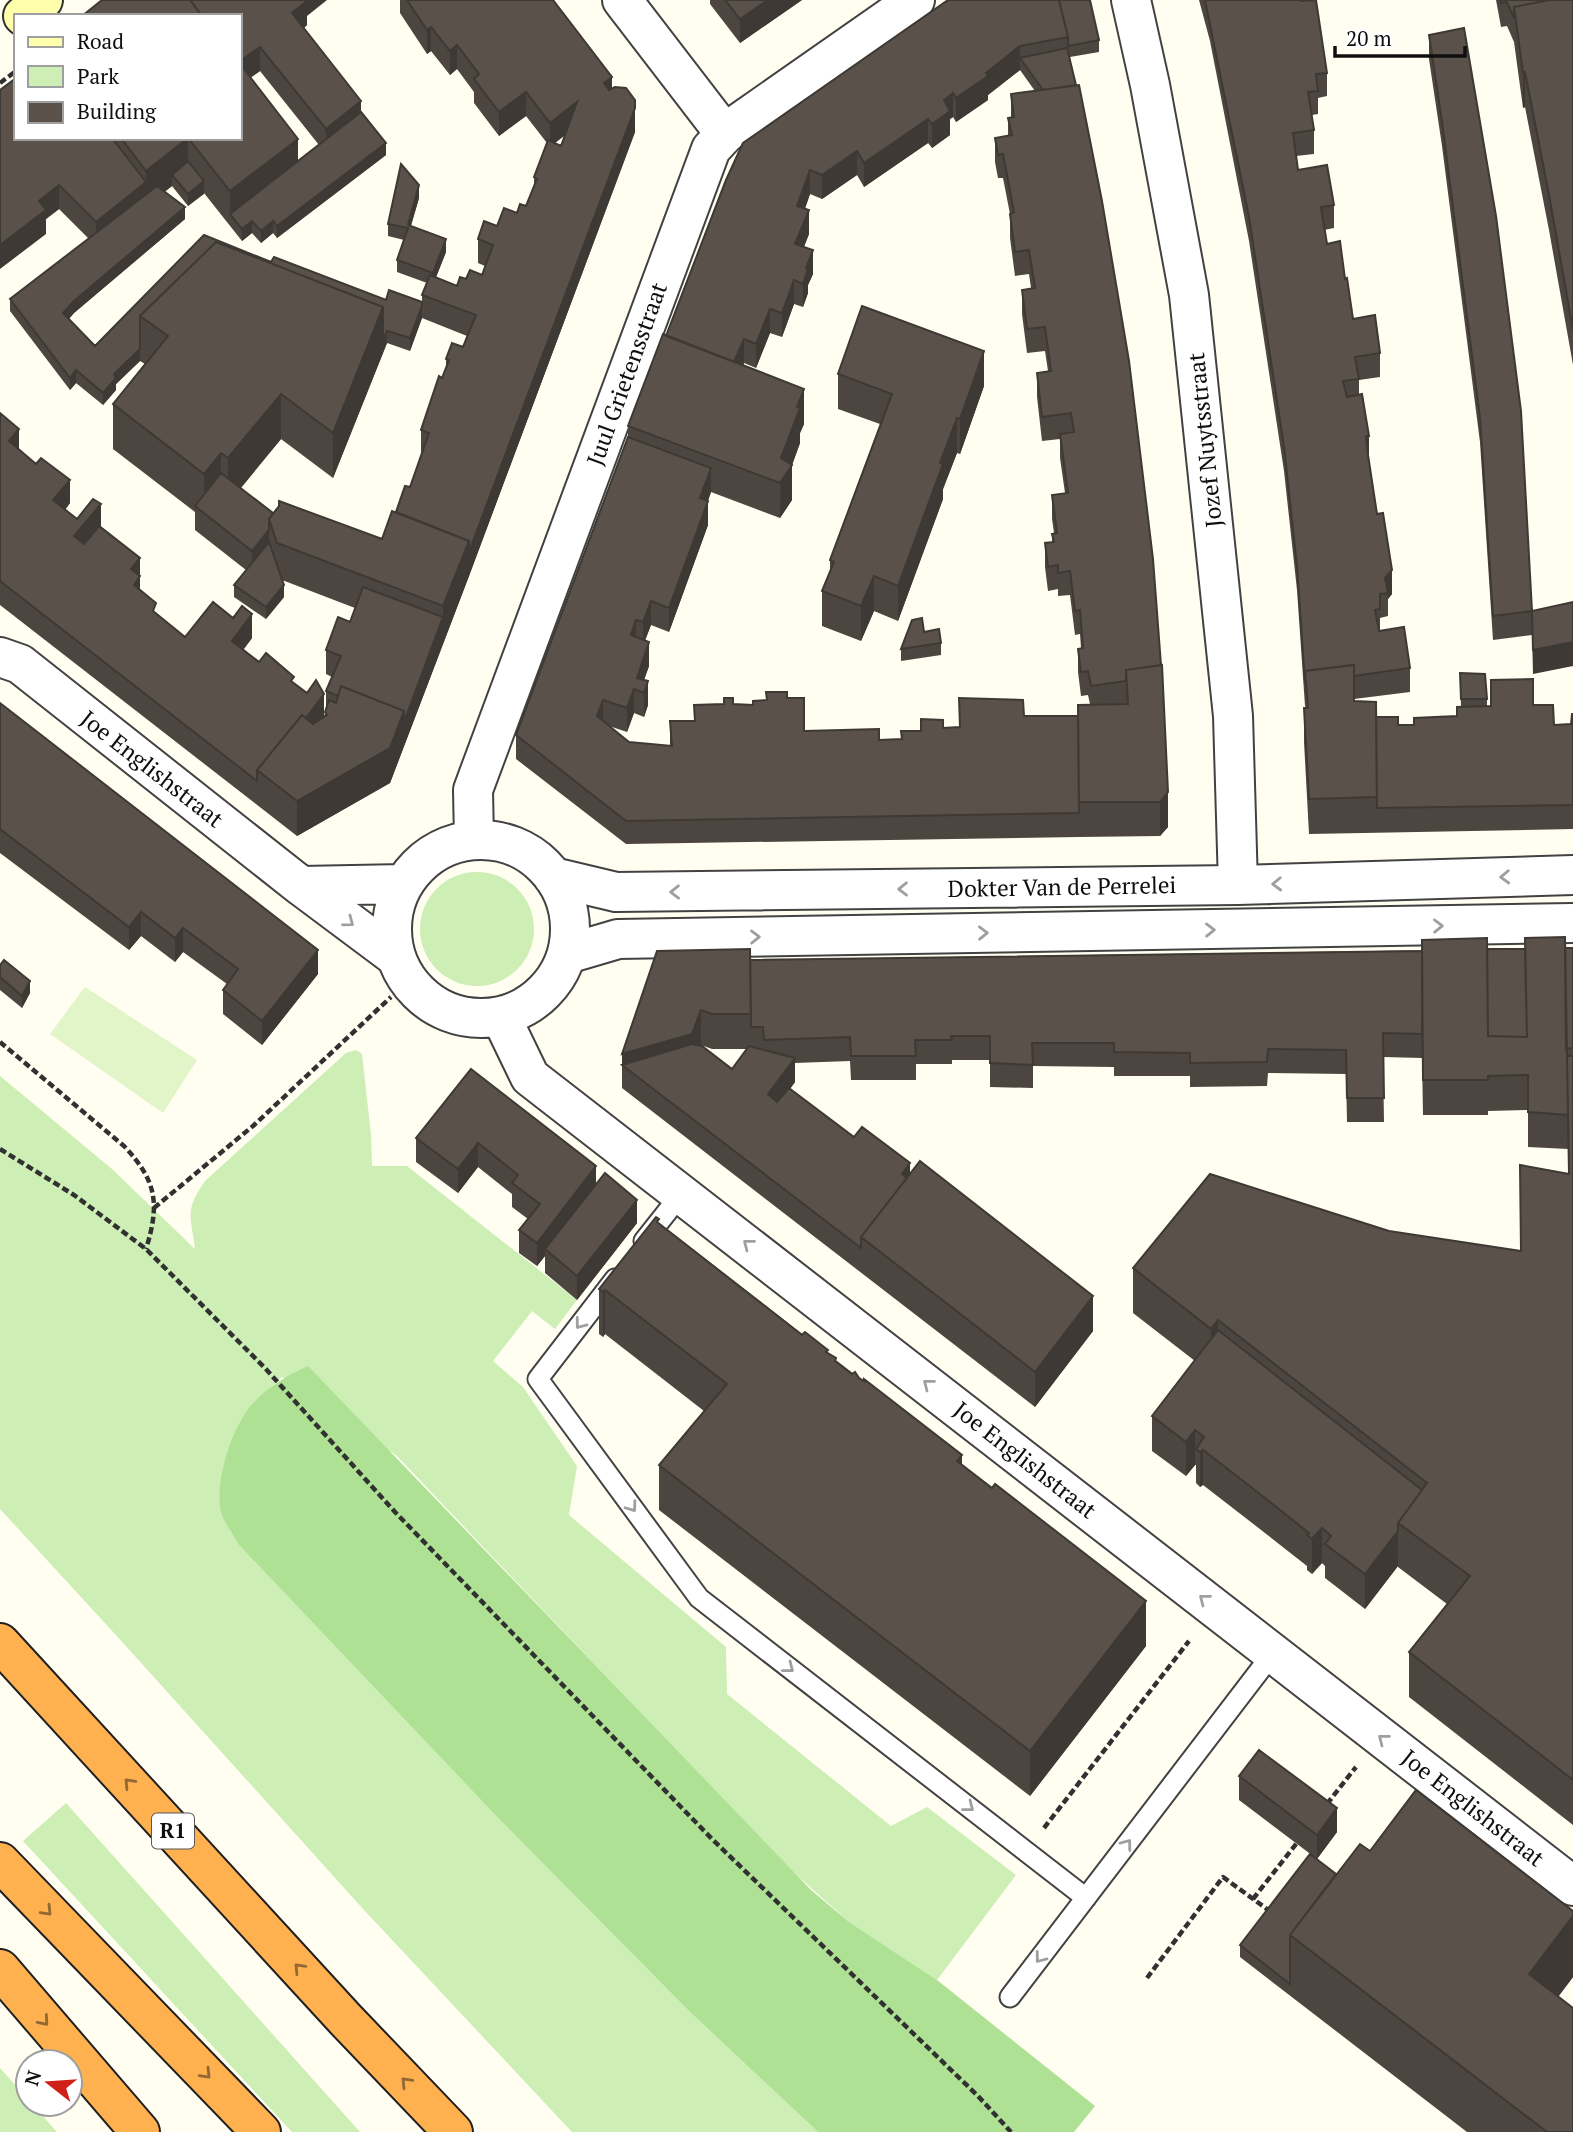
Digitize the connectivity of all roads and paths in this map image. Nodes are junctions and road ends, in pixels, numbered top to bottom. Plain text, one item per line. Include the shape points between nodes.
1 (43, 0) edge
2 (622, 0) edge
3 (915, 0) edge
4 (1131, 0) edge
5 (26, 14) edge
6 (14, 23) edge
7 (0, 34) edge
8 (725, 134) junction
9 (0, 657) edge
10 (474, 840) junction
11 (1573, 875) edge
12 (553, 877) junction
13 (404, 884) junction
14 (1238, 885) junction
15 (302, 887) junction
16 (1573, 923) edge
17 (567, 954) junction
18 (402, 969) junction
19 (501, 1017) junction
20 (0, 1042) edge
21 (0, 1149) edge
22 (681, 1192) junction
23 (154, 1208) junction
24 (146, 1249) junction
25 (1215, 1608) junction
26 (0, 1643) edge
27 (1273, 1653) junction
28 (1380, 1736) junction
29 (1321, 1812) edge
30 (1304, 1834) edge
31 (1026, 1850) junction
32 (0, 1862) edge
33 (1573, 1886) edge
34 (1086, 1898) junction
35 (1253, 1899) junction
36 (1273, 1914) edge
37 (0, 1969) edge
38 (1147, 1978) dead end
39 (1010, 1997) dead end
40 (140, 2132) edge
41 (261, 2132) edge
42 (453, 2132) edge
43 (1011, 2132) edge

1 - 5 main road
2 - 8 street
3 - 8 street, Juul Grietensstraat
4 - 14 street, Jozef Nuytsstraat via 1189,295 1233,716
6 - 7 main road
8 - 10 street, Juul Grietensstraat via 711,149 702,171 473,790
9 - 15 street, Joe Englishstraat via 20,664
10 - 12 street, Dokter Van de Perrelei via 519,848
10 - 13 street, Dokter Van de Perrelei via 447,847 422,862
11 -> 14 street, Dokter Van de Perrelei
14 -> 12 street, Dokter Van de Perrelei via 616,892
12 - 17 street, Dokter Van de Perrelei via 566,901 571,928
13 - 15 street
13 - 18 street, Dokter Van de Perrelei via 394,907 392,932
15 -> 18 street, Joe Englishstraat
17 -> 16 street, Dokter Van de Perrelei via 618,939
17 - 19 street, Dokter Van de Perrelei via 543,995
18 - 19 street, Dokter Van de Perrelei via 426,1000 449,1013 475,1019
18 - 23 path via 253,1126
19 - 22 street, Joe Englishstraat via 530,1077
20 - 23 path via 139,1162 150,1183
21 - 24 path via 74,1195
25 -> 22 street, Joe Englishstraat
22 -> 31 lane via 538,1379 699,1598
23 - 24 path via 155,1222
24 - 43 path via 713,1840
25 - 27 street, Joe Englishstraat
25 - 31 path
42 -> 26 highway, R1
27 - 28 street, Joe Englishstraat
34 -> 27 lane
28 - 29 path
33 -> 28 street, Joe Englishstraat
30 - 35 path
31 - 34 lane
32 -> 41 highway
34 -> 39 lane
35 - 36 path
35 - 38 path via 1223,1877
37 -> 40 highway

